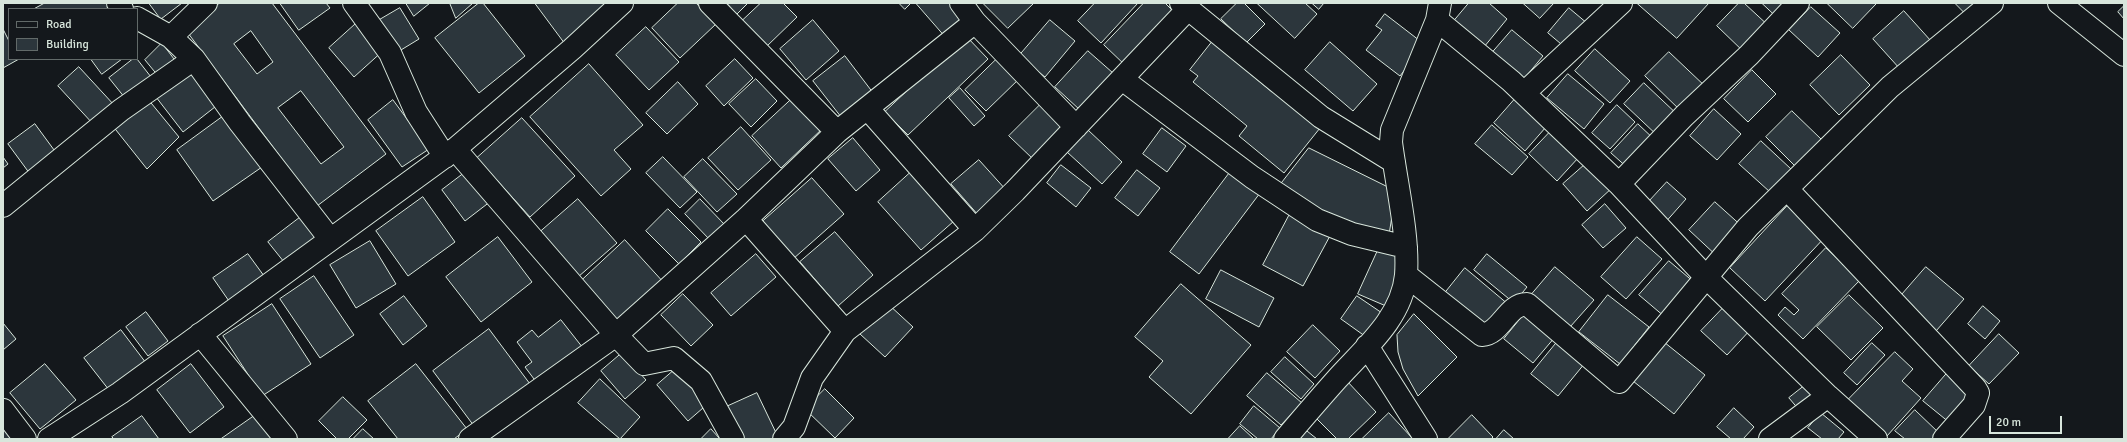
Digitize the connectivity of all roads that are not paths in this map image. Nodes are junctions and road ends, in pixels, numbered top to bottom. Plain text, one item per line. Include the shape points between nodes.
1 (206, 3) edge
2 (354, 3) edge
3 (622, 3) edge
4 (710, 3) edge
5 (961, 3) edge
6 (1621, 3) edge
7 (1798, 3) edge
8 (1992, 3) edge
9 (2059, 3) edge
10 (1184, 6) edge
11 (1438, 12) edge
12 (138, 19) edge
13 (975, 22) junction
14 (171, 37) junction
15 (2124, 55) edge
16 (194, 59) junction
17 (1122, 79) junction
18 (1524, 93) junction
19 (868, 109) junction
20 (1076, 127) junction
21 (837, 132) junction
22 (450, 153) junction
23 (1394, 162) junction
24 (1619, 184) junction
25 (1787, 189) junction
26 (3, 206) edge
27 (746, 219) junction
28 (975, 230) junction
29 (330, 239) junction
30 (1406, 247) junction
31 (1406, 275) junction
32 (1706, 277) junction
33 (845, 331) junction
34 (200, 334) junction
35 (616, 335) junction
36 (1367, 346) junction
37 (1828, 396) junction
38 (3, 410) edge
39 (25, 439) edge
40 (49, 439) edge
41 (286, 439) edge
42 (470, 439) edge
43 (733, 439) edge
44 (784, 439) edge
45 (1286, 439) edge
46 (1426, 439) edge
47 (1770, 439) edge
48 (1876, 439) edge
49 (1944, 439) edge

1 - 14 street
2 - 22 street via 390,53 416,112
3 - 22 street
4 - 21 street
5 - 13 street
6 - 18 street
7 - 24 street
8 - 25 street via 1890,87
9 - 15 street
10 - 17 street
10 - 23 street via 1321,116
11 - 18 street
11 - 23 street via 1392,130
12 - 14 street
13 - 19 street
13 - 20 street
14 - 16 street
16 - 26 street via 121,110
16 - 29 street
17 - 20 street
17 - 30 street via 1252,177 1317,220 1352,234
18 - 24 street
19 - 21 street
19 - 28 street
20 - 28 street
21 - 27 street
22 - 29 street
22 - 35 street
23 - 30 street
24 - 32 street
25 - 32 street via 1748,227
25 - 49 street via 1975,388 1978,393 1974,405
27 - 33 street
27 - 35 street
28 - 33 street
29 - 34 street
30 - 31 street
31 - 32 street via 1482,335 1490,333 1516,307 1527,304 1619,382
31 - 36 street via 1402,296 1386,325
32 - 37 street
33 - 44 street via 812,378 794,428
34 - 40 street
34 - 41 street
35 - 42 street
35 - 43 street via 644,364 674,358 701,381
36 - 45 street
36 - 46 street
37 - 47 street
37 - 48 street
38 - 39 street

